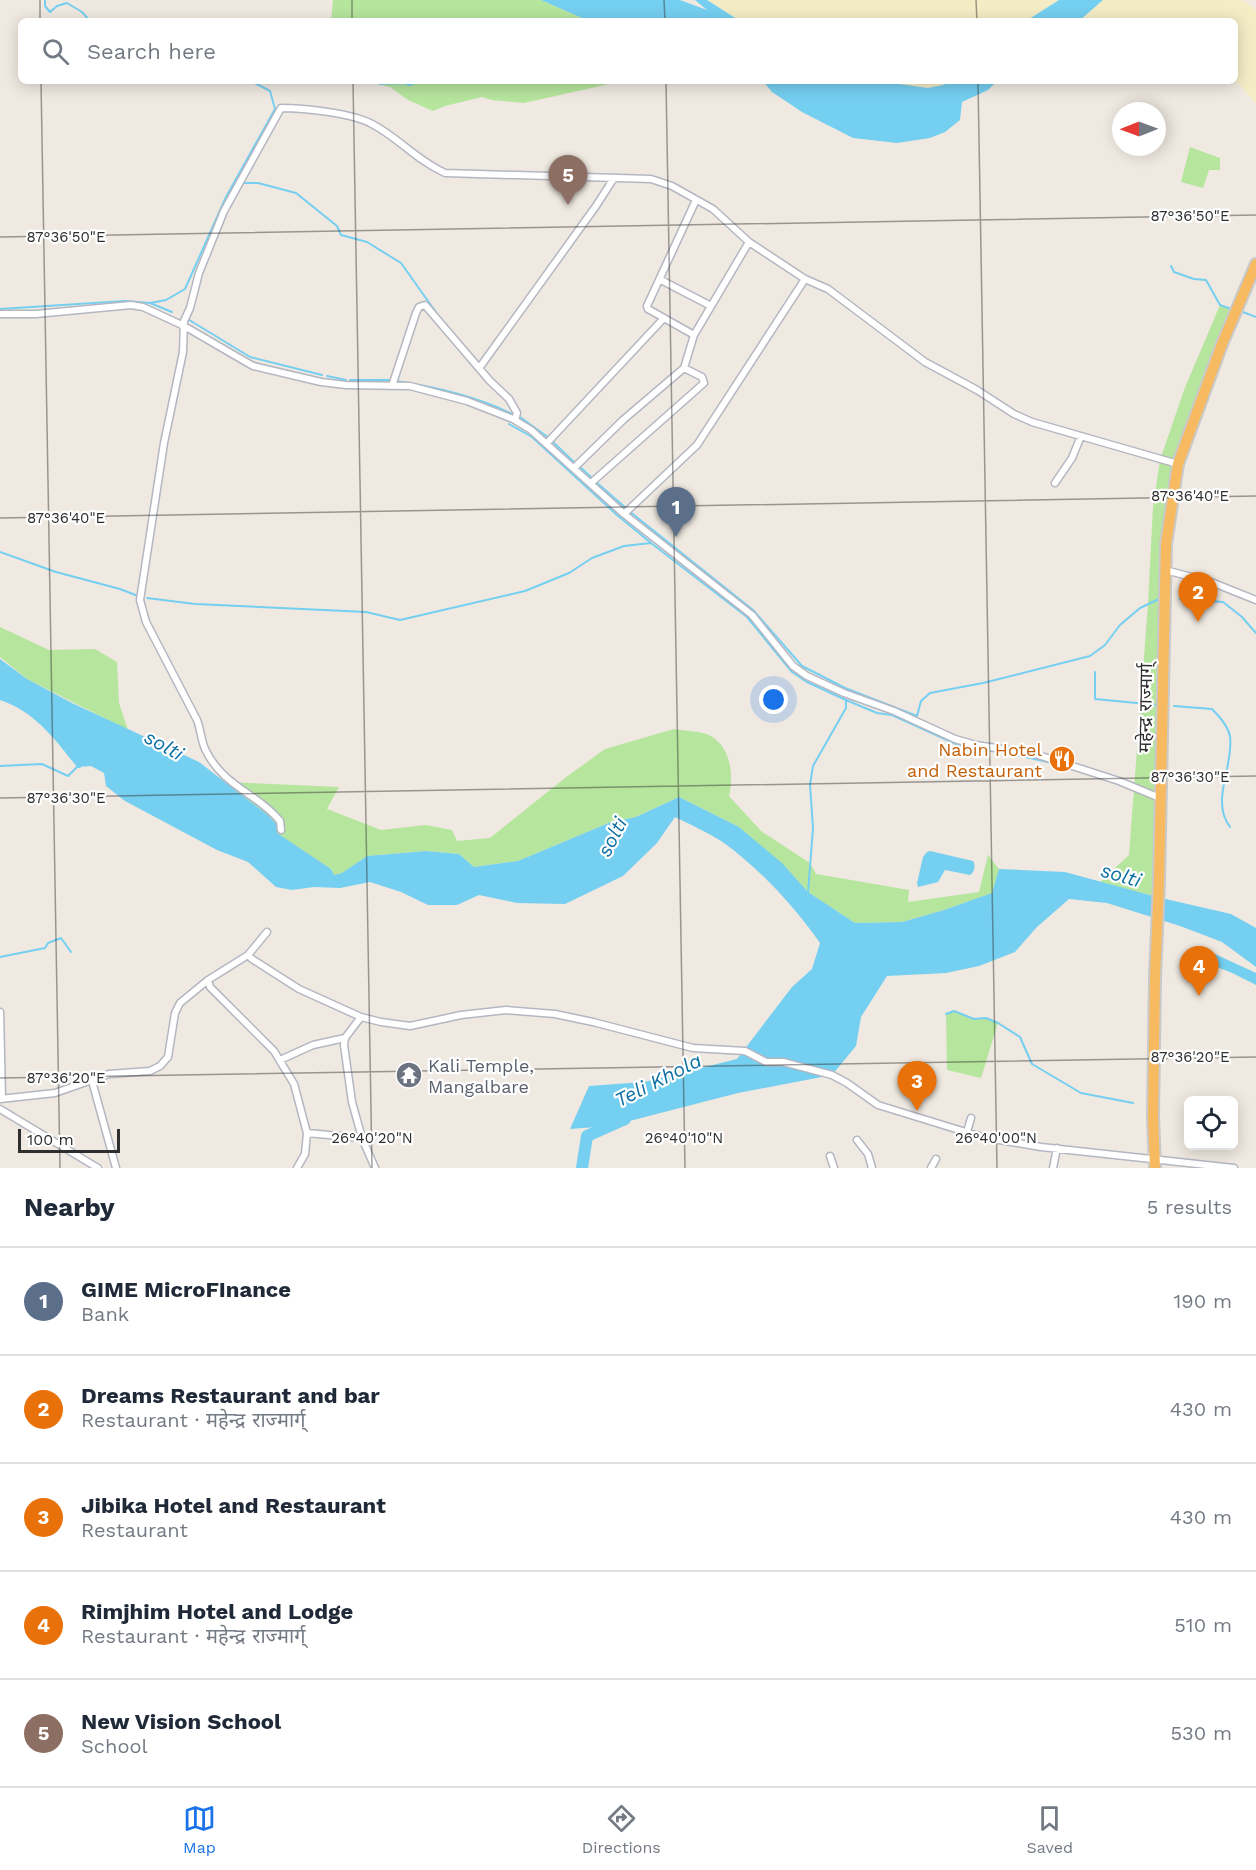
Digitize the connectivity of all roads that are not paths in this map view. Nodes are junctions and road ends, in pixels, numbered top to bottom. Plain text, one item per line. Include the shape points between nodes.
1 (614, 178) junction
2 (696, 200) junction
3 (749, 242) junction
4 (1256, 264) edge
5 (805, 279) junction
6 (661, 280) junction
7 (711, 306) junction
8 (0, 314) edge
9 (664, 318) junction
10 (183, 326) junction
11 (694, 335) junction
12 (480, 368) junction
13 (684, 368) junction
14 (392, 386) junction
15 (514, 420) junction
16 (1081, 436) junction
17 (547, 443) junction
18 (1178, 464) junction
19 (574, 468) junction
20 (591, 483) junction
21 (1055, 483) dead end
22 (624, 514) junction
23 (1165, 569) junction
24 (1256, 600) edge
25 (1160, 798) junction
26 (281, 830) dead end
27 (267, 932) dead end
28 (248, 955) junction
29 (208, 980) junction
30 (0, 1012) edge
31 (362, 1017) junction
32 (345, 1038) junction
33 (280, 1060) junction
34 (92, 1081) junction
35 (1, 1099) edge
36 (0, 1109) edge
37 (971, 1118) dead end
38 (307, 1132) junction
39 (967, 1132) junction
40 (362, 1138) junction
41 (857, 1140) dead end
42 (1057, 1148) junction
43 (830, 1156) dead end
44 (936, 1159) dead end
45 (1155, 1164) edge
46 (98, 1168) edge
47 (116, 1168) edge
48 (297, 1168) edge
49 (375, 1168) edge
50 (834, 1168) edge
51 (872, 1168) edge
52 (931, 1168) edge
53 (1053, 1168) edge
54 (1234, 1168) edge

1 - 2 street via 662,181
1 - 10 street via 445,173 426,165 361,119 298,107 281,108 224,211
1 - 12 street
2 - 3 street
2 - 6 street
3 - 5 street
3 - 7 street
4 - 18 highway, महेन्द्र राज्मार्ग्
5 - 16 street via 828,289 925,362 1014,414
5 - 22 street via 697,445
6 - 7 street
6 - 9 street via 647,306
7 - 11 street
8 - 10 street via 131,305
9 - 11 street
9 - 17 street
10 - 14 street via 253,366 321,382
10 - 26 street via 183,351 164,443 140,600 142,611 197,720 205,750 227,780 273,812 280,820
11 - 13 street
12 - 14 street via 421,305
12 - 15 street via 509,399 517,413
13 - 19 street via 622,420
13 - 20 street via 702,377 704,383
14 - 15 street via 410,386 467,401
15 - 17 street
16 - 18 street
16 - 21 street
17 - 19 street
18 - 23 highway, महेन्द्र राज्मार्ग्
19 - 20 street
20 - 22 street
22 - 25 street via 752,615 807,676 955,739 1035,754 1119,780
23 - 24 street
23 - 25 highway, महेन्द्र राज्मार्ग्
25 - 45 highway, महेन्द्र राज्मार्ग्
27 - 28 street
28 - 29 street
28 - 31 street via 300,989
29 - 33 street via 210,987
29 - 34 street via 177,1008 165,1062 150,1071 109,1074
30 - 35 street
31 - 32 street
31 - 39 street via 410,1026 506,1010 555,1014 693,1048 746,1051 766,1062 783,1062 832,1075 878,1105
32 - 33 street via 313,1045
32 - 40 street via 352,1102
33 - 38 street via 294,1084
34 - 35 street via 55,1093
34 - 47 street
36 - 46 street
37 - 39 street
38 - 40 street
38 - 48 street via 305,1154
39 - 42 street
40 - 49 street
41 - 51 street via 868,1154
42 - 45 street
42 - 53 street
43 - 50 street
44 - 52 street
45 - 54 street

